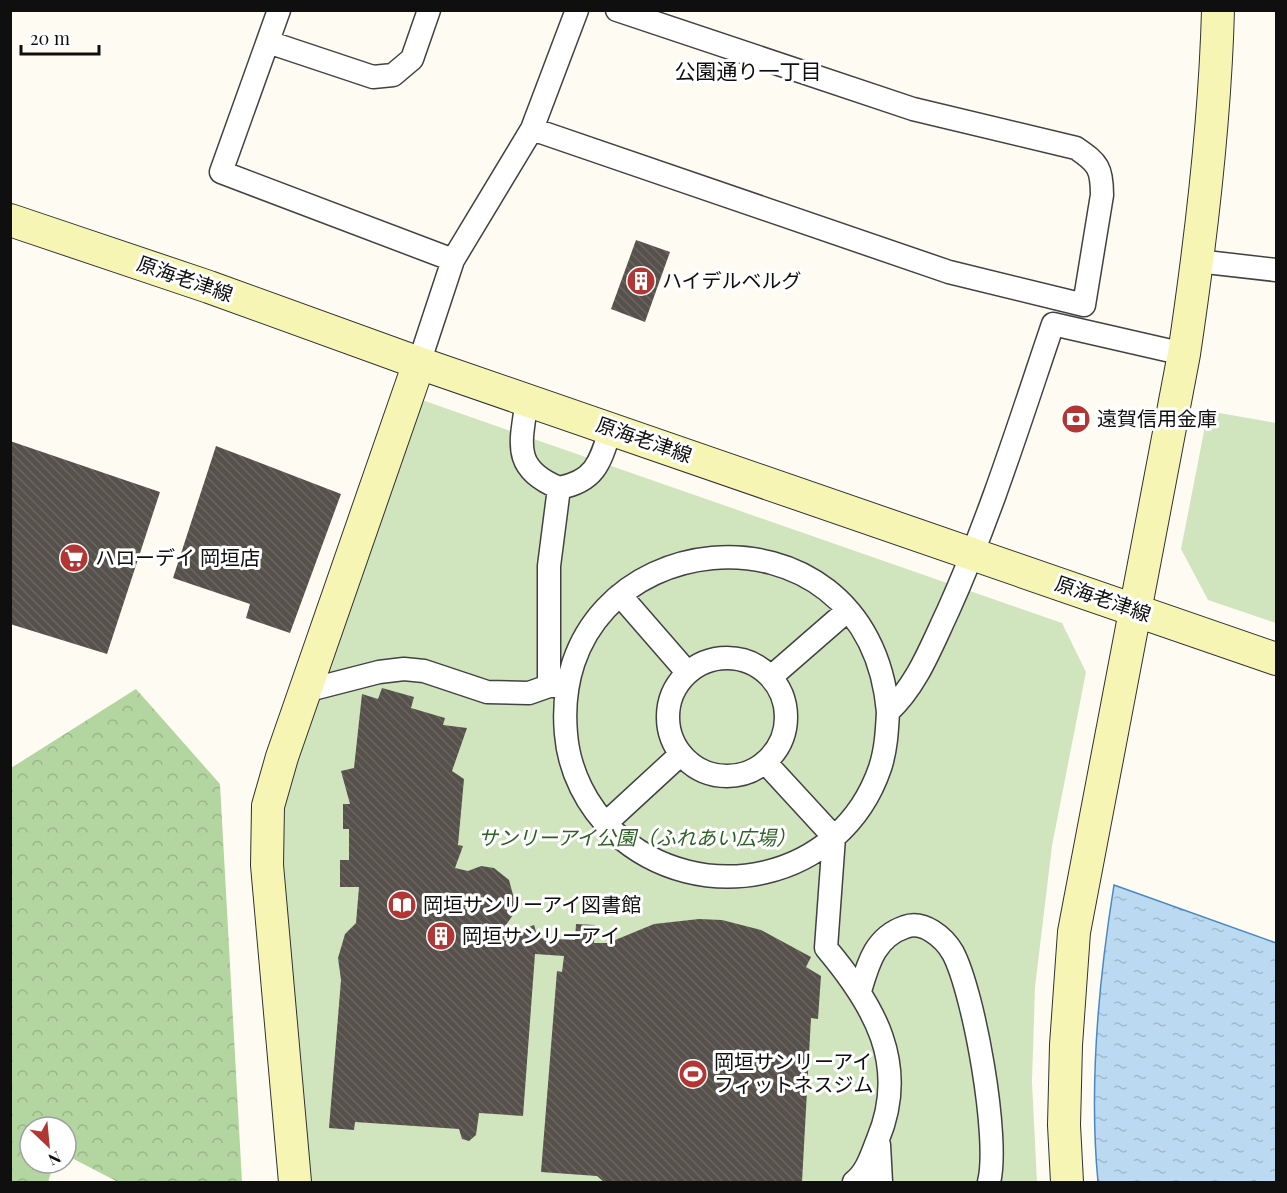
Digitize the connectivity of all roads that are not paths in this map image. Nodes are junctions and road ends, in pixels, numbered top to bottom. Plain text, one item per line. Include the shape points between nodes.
1 (279, 10) edge
2 (429, 10) edge
3 (577, 10) edge
4 (617, 10) edge
5 (1218, 10) edge
6 (268, 42) junction
7 (532, 129) junction
8 (10, 220) edge
9 (453, 260) junction
10 (1197, 261) junction
11 (1276, 270) edge
12 (1184, 354) junction
13 (419, 363) junction
14 (527, 400) junction
15 (611, 428) junction
16 (559, 488) junction
17 (974, 554) junction
18 (620, 596) junction
19 (1134, 609) junction
20 (848, 610) junction
21 (1276, 659) edge
22 (687, 672) junction
23 (771, 677) junction
24 (558, 686) junction
25 (305, 691) junction
26 (888, 712) junction
27 (681, 754) junction
28 (765, 762) junction
29 (605, 824) junction
30 (834, 837) junction
31 (860, 991) junction
32 (879, 1138) junction
33 (295, 1182) edge
34 (854, 1182) edge
35 (881, 1182) edge
36 (989, 1182) edge
37 (1067, 1182) edge

1 - 6 street
2 - 6 street via 412,59 393,75 373,77
3 - 7 street
4 - 7 street via 913,109 1076,148 1096,162 1102,178 1084,306 948,272
5 - 10 street
6 - 9 street via 222,172
7 - 9 street
8 - 13 street, 原海老津線
9 - 13 street
10 - 11 street
10 - 12 street
12 - 17 street via 1053,324
12 - 19 street
13 - 14 street, 原海老津線
13 - 25 street
14 - 15 street, 原海老津線
14 - 16 street via 521,441 524,462 540,480
15 - 16 street via 596,469 577,485
15 - 17 street, 原海老津線
16 - 24 street via 549,566
17 - 19 street, 原海老津線
17 - 26 street via 918,674 904,697
18 - 20 street via 641,580 687,561 737,556 762,560 809,578
18 - 22 street
18 - 24 street via 586,636
19 - 21 street, 原海老津線
19 - 37 street via 1074,932 1066,1045
20 - 23 street
20 - 26 street via 862,628 881,668
22 - 23 street via 715,658 730,658 746,660
22 - 27 street via 668,712 668,727
23 - 28 street via 780,690 786,721 775,750
24 - 25 street via 529,693 487,692 424,671 404,669
24 - 29 street via 570,759 582,790
25 - 33 street via 268,806 267,865
26 - 30 street via 880,768 863,801
27 - 28 street via 695,767 730,776
27 - 29 street
28 - 30 street
29 - 30 street via 655,862 685,873 716,878 748,877 779,869
30 - 31 street via 826,948
31 - 32 street via 873,1014 890,1070 890,1100
31 - 36 street via 868,962 879,943 898,929 923,926 945,941 966,989 984,1071 992,1152
32 - 34 street via 865,1169
32 - 35 street

